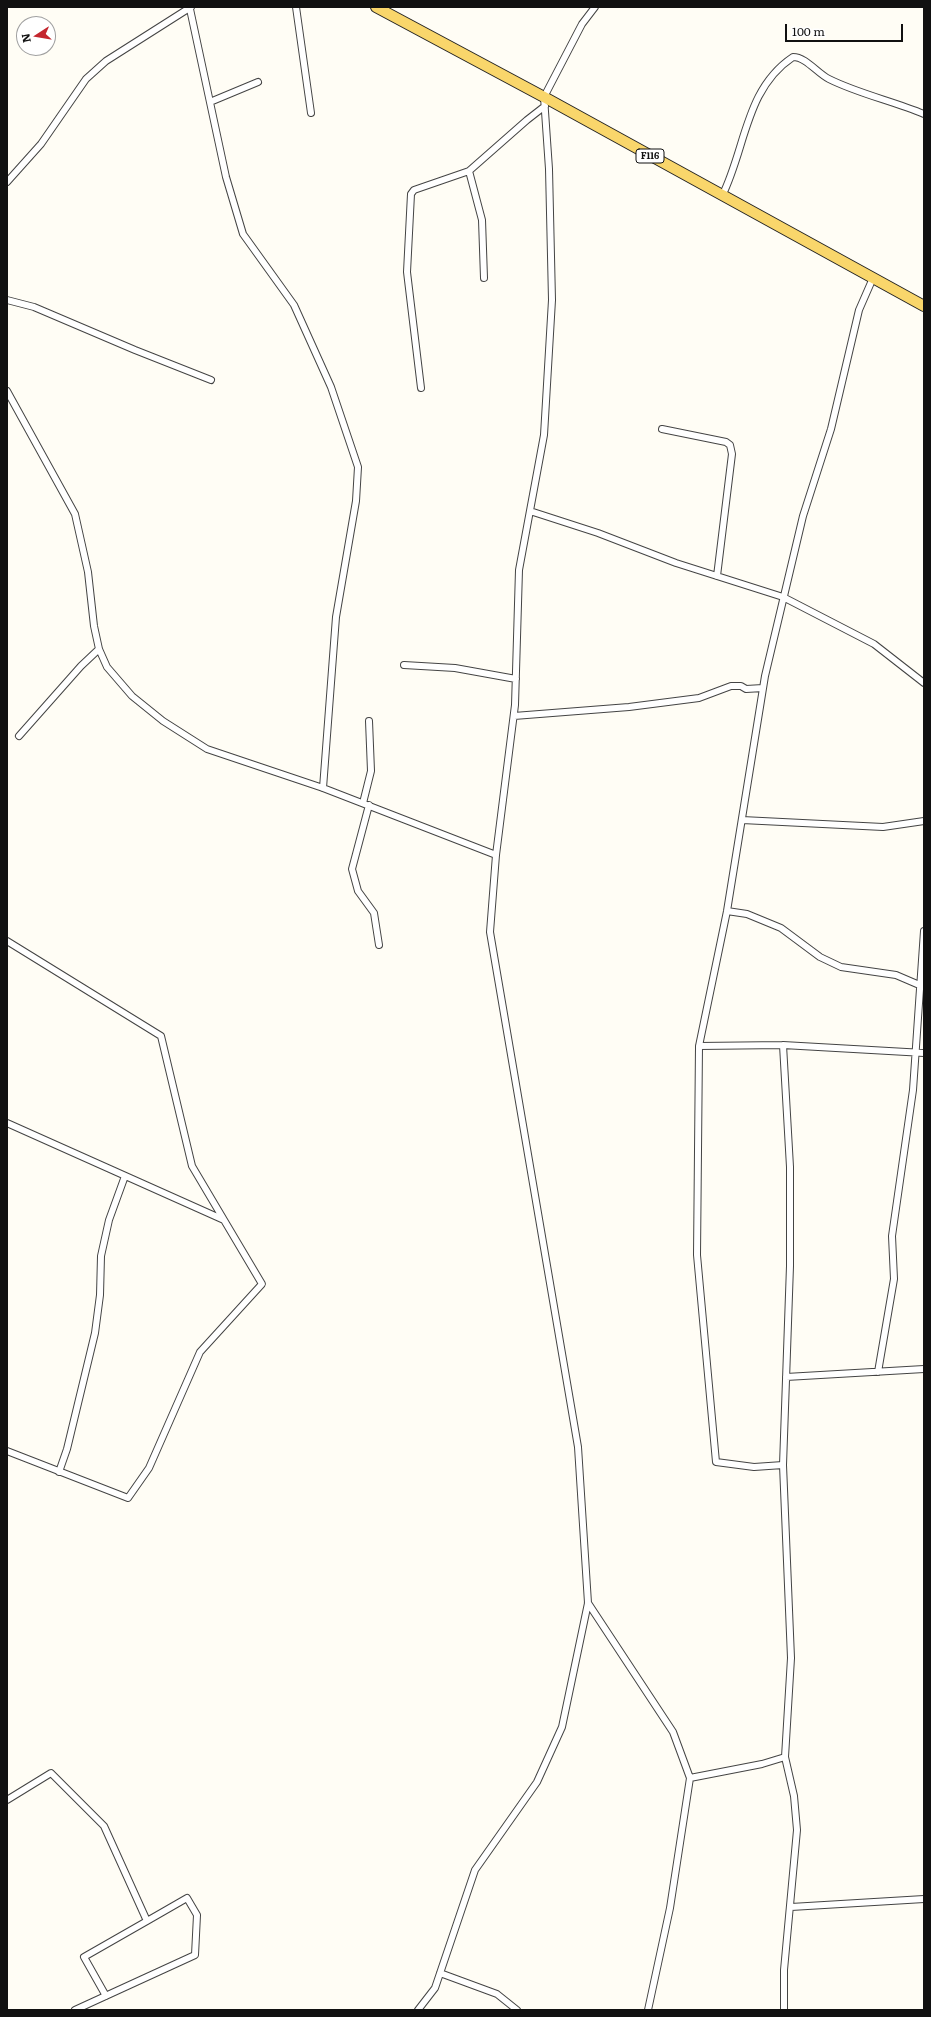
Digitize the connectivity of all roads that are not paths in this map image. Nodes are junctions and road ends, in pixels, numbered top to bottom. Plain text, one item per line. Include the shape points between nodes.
1 (296, 7) edge
2 (376, 7) edge
3 (595, 7) edge
4 (190, 8) edge
5 (258, 82) dead end
6 (210, 102) junction
7 (545, 102) junction
8 (311, 113) dead end
9 (924, 114) edge
10 (469, 171) junction
11 (7, 182) edge
12 (722, 196) junction
13 (484, 278) dead end
14 (873, 278) junction
15 (7, 300) edge
16 (924, 306) edge
17 (211, 380) dead end
18 (421, 388) dead end
19 (7, 390) edge
20 (662, 429) dead end
21 (530, 511) junction
22 (717, 576) junction
23 (783, 597) junction
24 (99, 649) junction
25 (404, 664) dead end
26 (516, 679) junction
27 (924, 683) edge
28 (763, 688) junction
29 (514, 716) junction
30 (369, 721) dead end
31 (19, 736) dead end
32 (323, 788) junction
33 (366, 804) junction
34 (742, 820) junction
35 (924, 820) edge
36 (496, 854) junction
37 (727, 911) junction
38 (924, 931) edge
39 (7, 941) edge
40 (379, 945) dead end
41 (922, 986) edge
42 (783, 1045) junction
43 (699, 1046) junction
44 (915, 1052) junction
45 (924, 1053) edge
46 (7, 1123) edge
47 (125, 1176) junction
48 (224, 1220) junction
49 (924, 1369) edge
50 (878, 1372) junction
51 (786, 1377) junction
52 (7, 1451) edge
53 (783, 1465) junction
54 (59, 1472) junction
55 (588, 1603) junction
56 (785, 1757) junction
57 (690, 1778) junction
58 (7, 1800) edge
59 (924, 1899) edge
60 (791, 1907) junction
61 (147, 1921) junction
62 (440, 1973) junction
63 (106, 1996) junction
64 (75, 2010) edge
65 (418, 2010) edge
66 (517, 2010) edge
67 (648, 2010) edge
68 (784, 2010) edge

1 - 8 street
2 - 7 main road, F116
3 - 7 street via 582,24
4 - 6 street
4 - 11 street via 106,61 86,80 41,144
5 - 6 street
6 - 32 street via 226,177 243,234 294,305 331,387 358,467 356,501 336,617
7 - 10 street
7 - 12 main road, F116
7 - 21 street via 552,300 544,435
9 - 12 street via 848,88 827,78 800,58 793,57 768,78 752,109 730,180
10 - 13 street via 482,220
10 - 18 street via 414,190 411,194 407,272
12 - 14 main road, F116
14 - 16 main road, F116
14 - 23 street via 859,310 831,429 803,516
15 - 17 street via 34,307
19 - 24 street via 75,514 88,572
20 - 22 street via 726,442 730,446 732,454
21 - 22 street via 598,532 676,563
21 - 26 street via 519,570
22 - 23 street
23 - 27 street via 874,644
23 - 28 street
24 - 31 street
24 - 32 street via 108,667 132,696 163,721 207,749
25 - 26 street via 454,668
26 - 29 street
28 - 29 street via 731,686 699,698 630,707
28 - 34 street
29 - 36 street
30 - 33 street via 371,771
32 - 33 street
33 - 36 street
33 - 40 street via 352,869 358,891 374,913
34 - 35 street via 883,827
34 - 37 street
36 - 55 street via 490,932 578,1447
37 - 41 street via 747,914 781,928 820,957 842,967 896,975
37 - 43 street
38 - 41 street
39 - 48 street via 161,1036 192,1166
41 - 44 street
42 - 43 street
42 - 44 street
42 - 51 street via 790,1167
43 - 53 street via 697,1255 716,1462 754,1467
44 - 45 street
44 - 50 street via 913,1090 892,1236 894,1279
46 - 47 street
47 - 48 street
47 - 54 street via 103,1249 95,1333 67,1450
48 - 54 street via 262,1284 200,1352 149,1468 128,1498
49 - 50 street
50 - 51 street
51 - 53 street
52 - 54 street
53 - 56 street via 791,1658
55 - 57 street via 673,1732
55 - 62 street via 562,1727 537,1782 475,1870
56 - 57 street
56 - 60 street via 794,1796 797,1830
57 - 67 street via 670,1908
58 - 61 street via 51,1773 104,1826
59 - 60 street
60 - 68 street via 784,1970
61 - 63 street via 84,1957
61 - 63 street via 187,1898 197,1915 195,1954
62 - 65 street via 435,1988
62 - 66 street via 497,1994
63 - 64 street

